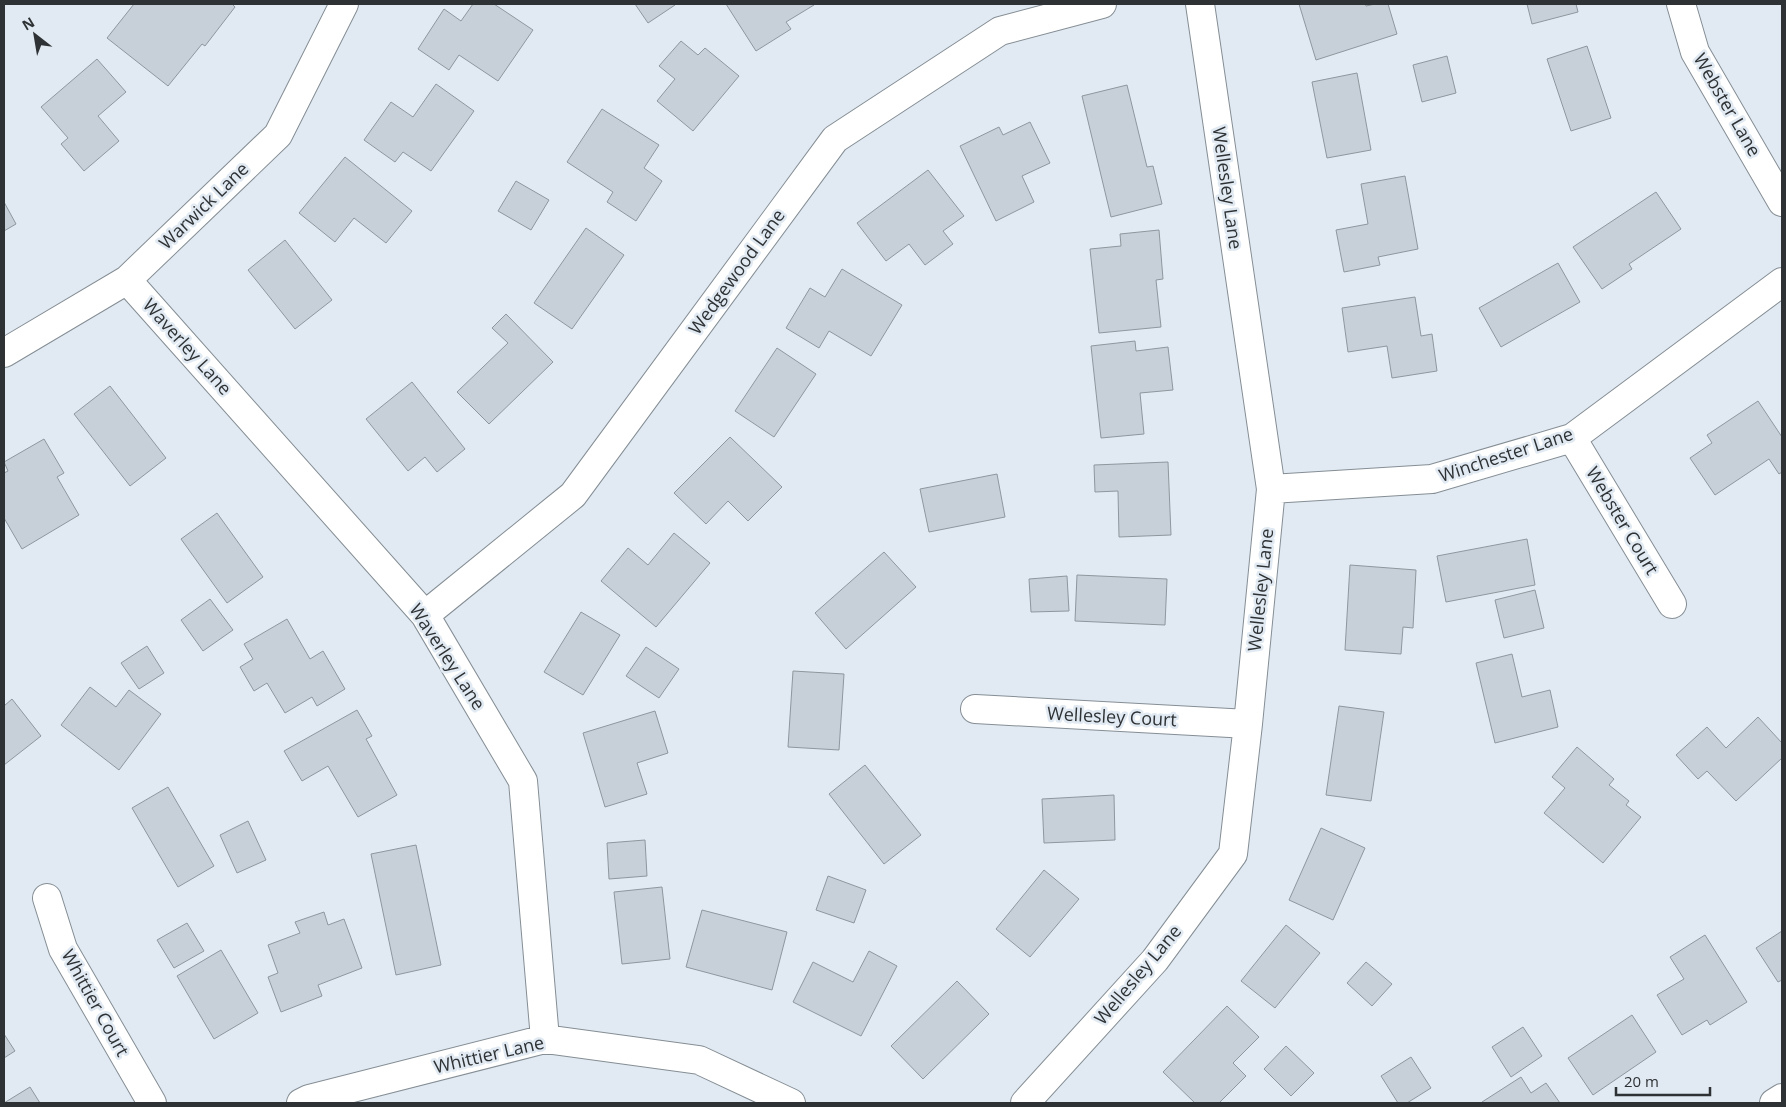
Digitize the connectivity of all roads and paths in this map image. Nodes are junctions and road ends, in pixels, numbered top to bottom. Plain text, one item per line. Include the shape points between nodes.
1 (344, 4) edge
2 (1102, 4) edge
3 (1200, 4) edge
4 (1680, 4) edge
5 (1782, 202) edge
6 (127, 280) junction
7 (1782, 282) edge
8 (4, 353) edge
9 (1572, 438) junction
10 (1271, 489) junction
11 (1672, 604) dead end
12 (425, 615) junction
13 (975, 709) dead end
14 (1248, 724) junction
15 (47, 898) dead end
16 (545, 1039) junction
17 (1782, 1098) edge
18 (152, 1103) edge
19 (301, 1103) edge
20 (791, 1103) edge
21 (1025, 1103) edge
22 (1774, 1103) edge

1 - 6 street, Warwick Lane via 278,135
2 - 12 street, Wedgewood Lane via 1000,31 835,140 574,495
3 - 10 street, Wellesley Lane
4 - 5 street, Webster Lane via 1695,52
6 - 8 street, Warwick Lane
6 - 12 street, Waverley Lane
7 - 9 street, Winchester Lane
9 - 10 street, Winchester Lane via 1432,479
9 - 11 street, Webster Court
10 - 14 street, Wellesley Lane
12 - 16 street, Waverley Lane via 524,781
13 - 14 street, Wellesley Court
14 - 21 street, Wellesley Lane via 1233,854 1155,960
15 - 18 street, Whittier Court via 63,949
16 - 19 street, Whittier Lane
16 - 20 street, Whittier Lane via 699,1060
17 - 22 street

